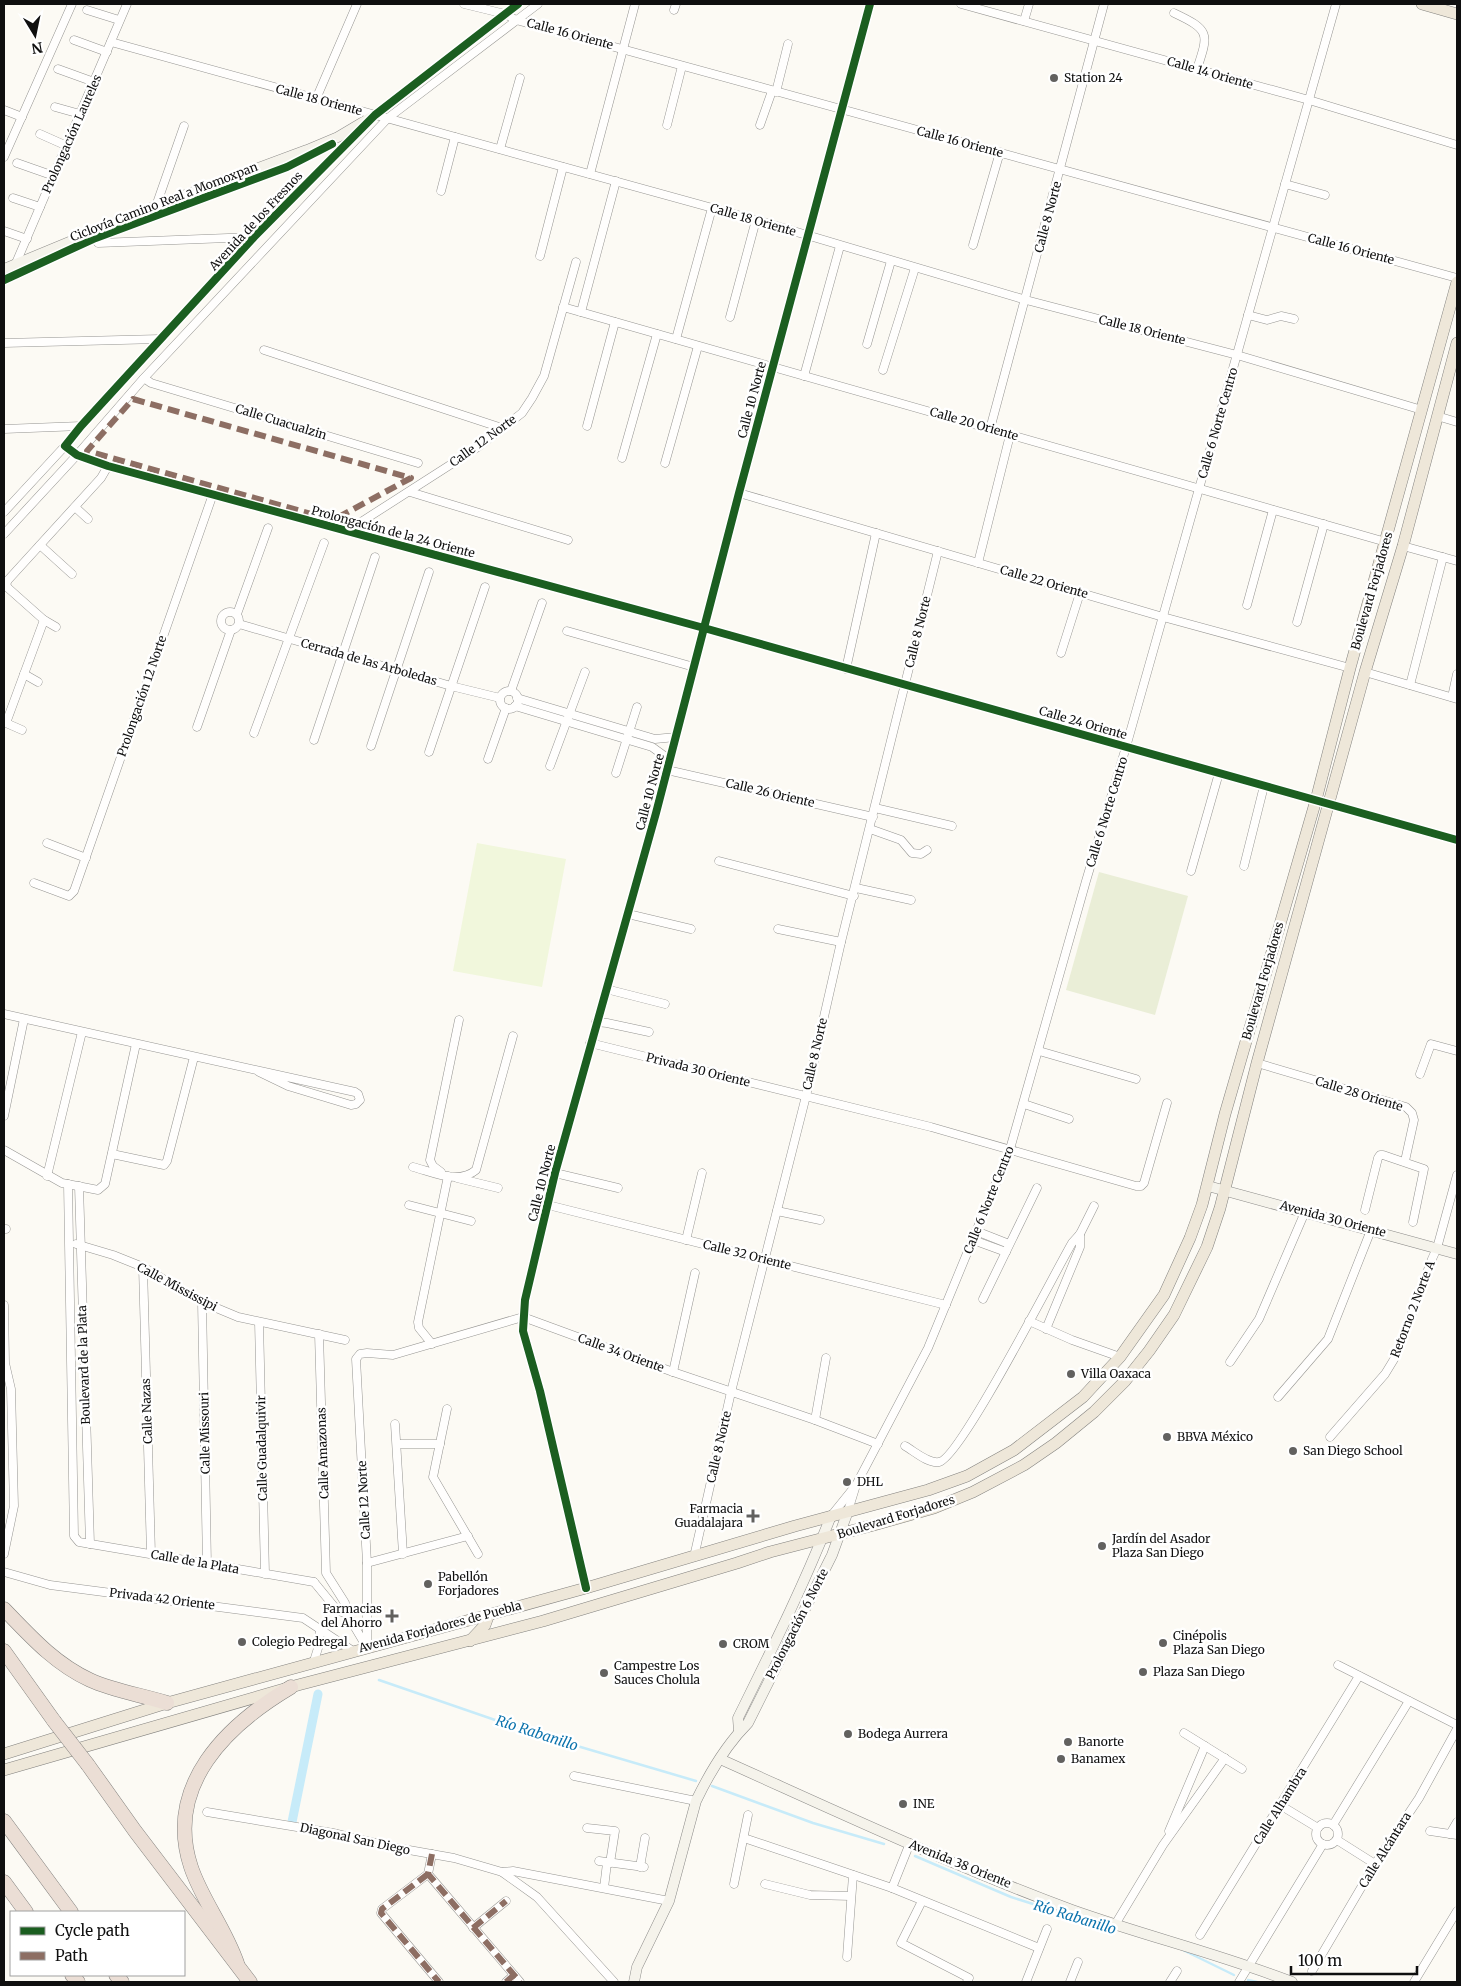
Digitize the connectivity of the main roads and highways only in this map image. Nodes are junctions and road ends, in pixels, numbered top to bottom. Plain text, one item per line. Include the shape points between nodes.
1 (1422, 4) edge
2 (1457, 14) edge
3 (1457, 282) edge
4 (1457, 346) edge
5 (848, 1511) joint
6 (822, 1538) joint
7 (4, 1609) edge
8 (488, 1614) junction
9 (470, 1641) junction
10 (4, 1651) edge
11 (291, 1687) junction
12 (167, 1703) junction
13 (4, 1754) edge
14 (4, 1770) edge
15 (4, 1821) edge
16 (4, 1882) edge
17 (25, 1911) edge
18 (69, 1911) edge
19 (237, 1963) junction
20 (250, 1982) edge

1 - 2 main road
3 - 5 main road, Boulevard Forjadores via 1316,800 1225,1114 1208,1186 1190,1238 1164,1295 1120,1357 1083,1397 1014,1450 967,1476
4 - 6 main road, Boulevard Forjadores via 1224,1190 1207,1247 1174,1315 1125,1381 1094,1412 1024,1465 973,1492 911,1515
5 - 8 main road, Avenida Forjadores de Puebla
6 - 9 main road, Avenida Forjadores de Puebla
7 - 12 highway via 53,1658 76,1673 103,1685
8 - 9 main road via 485,1625
8 - 12 main road, Avenida Forjadores de Puebla
9 - 11 main road, Avenida Forjadores de Puebla
10 - 19 highway, bridge via 135,1831
11 - 14 main road, Avenida Forjadores de Puebla
11 - 19 highway via 262,1705 221,1741 199,1772 187,1808 186,1834 191,1867 230,1942
12 - 13 main road, Avenida Forjadores de Puebla
15 - 18 highway
16 - 17 highway
19 - 20 highway

